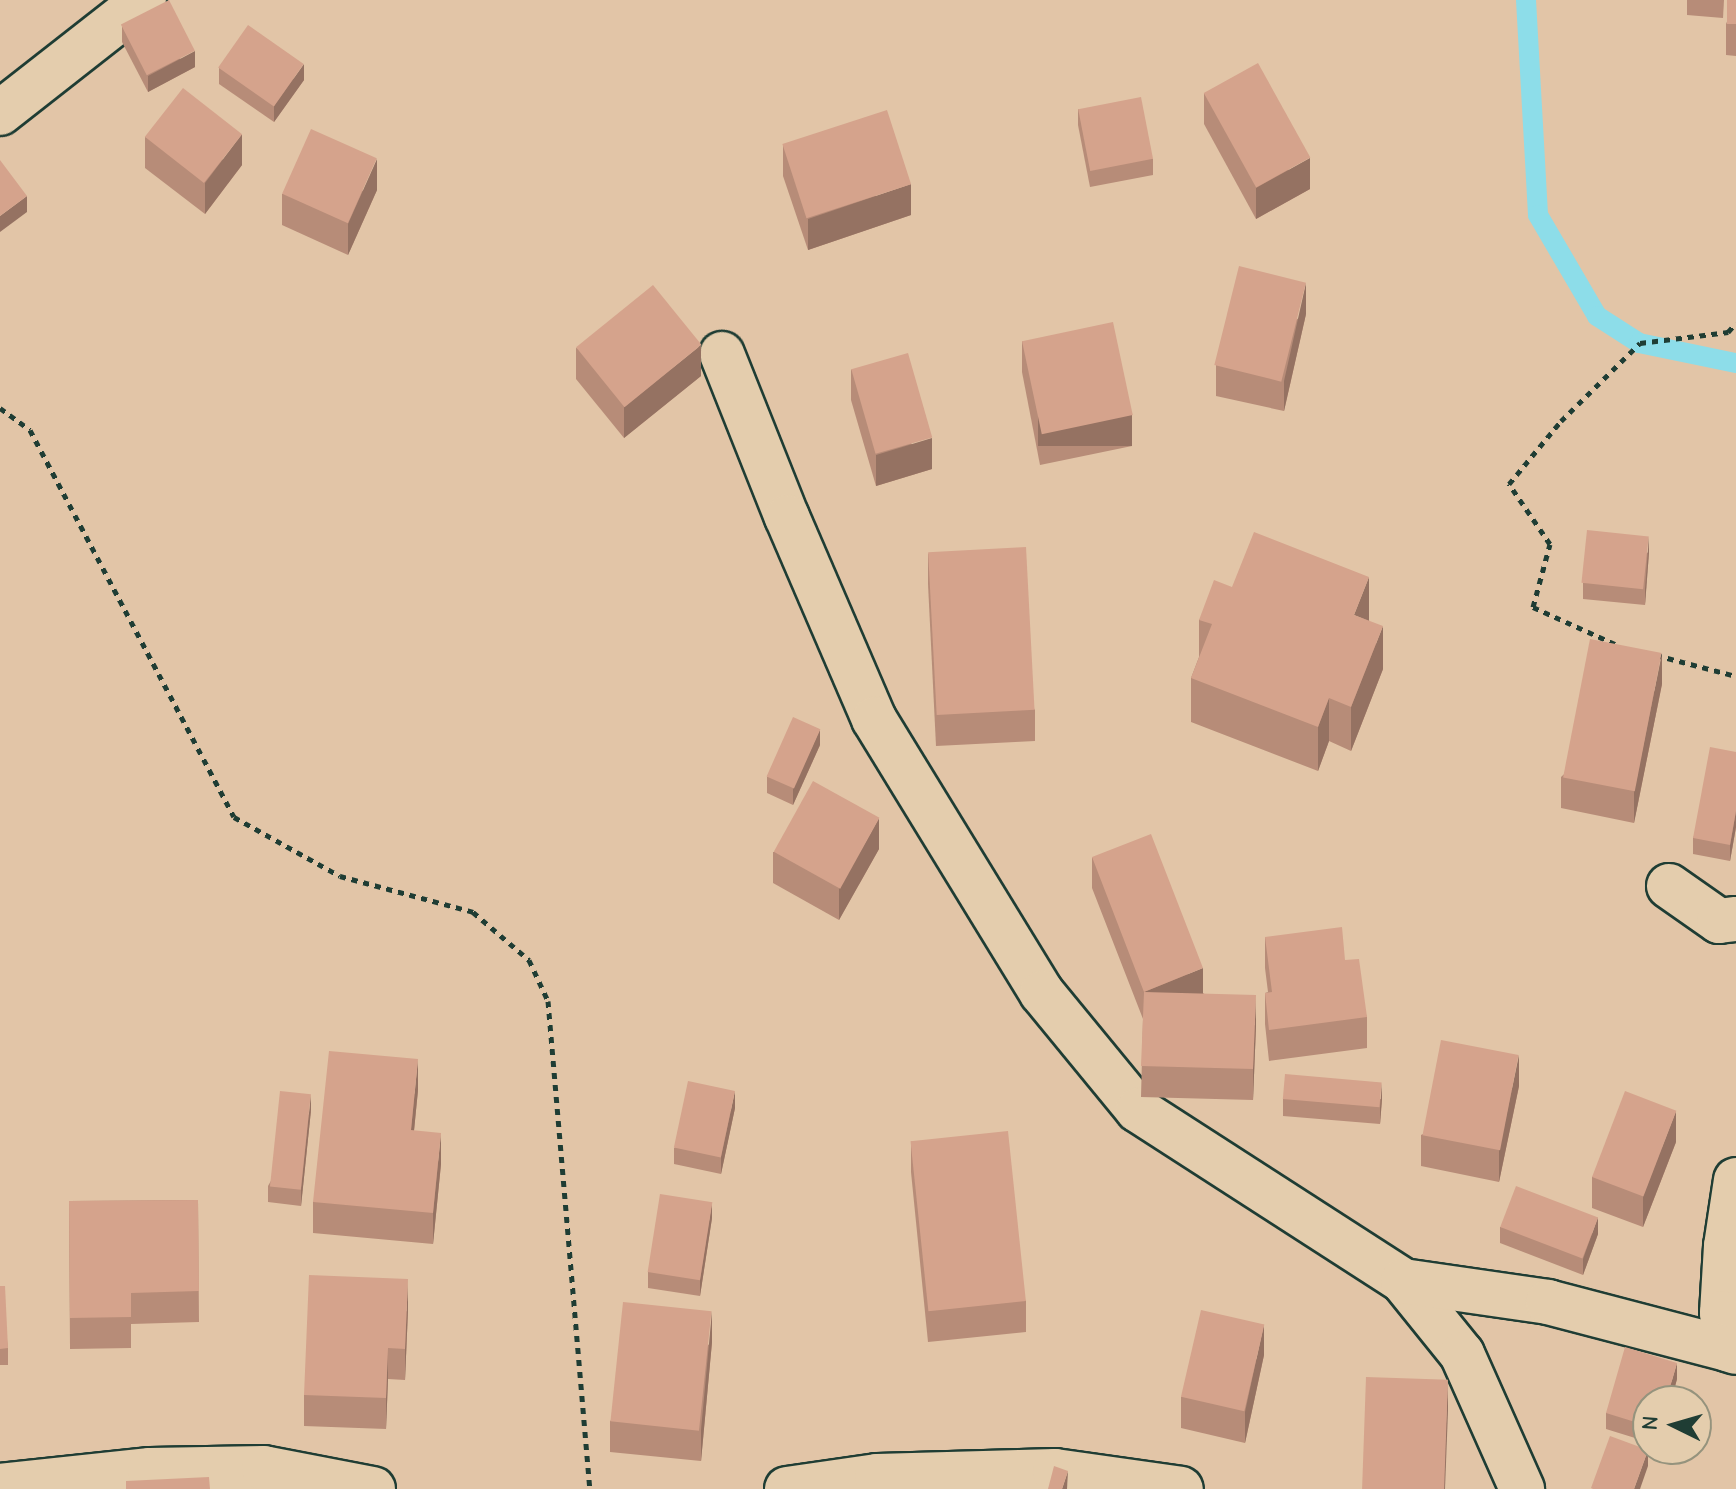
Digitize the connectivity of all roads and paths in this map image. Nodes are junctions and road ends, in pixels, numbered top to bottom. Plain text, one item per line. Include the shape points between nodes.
1 (144, 0) edge
2 (0, 113) edge
3 (1736, 323) edge
4 (722, 354) dead end
5 (0, 408) edge
6 (1618, 646) edge
7 (1647, 653) edge
8 (1736, 676) edge
9 (1669, 886) dead end
10 (1736, 919) edge
11 (1736, 1180) edge
12 (1403, 1281) junction
13 (1731, 1351) edge
14 (0, 1486) edge
15 (373, 1489) edge
16 (590, 1489) edge
17 (787, 1489) edge
18 (1181, 1489) edge
19 (1522, 1489) edge

1 - 2 street
3 - 6 path via 1728,332 1640,343 1561,421 1509,484 1550,544 1533,607
4 - 12 street via 874,719 1042,993 1138,1110
5 - 16 path via 30,430 234,817 340,876 473,912 529,960 548,1001
7 - 8 path
9 - 10 street via 1719,921
11 - 13 street via 1722,1313
12 - 13 street via 1548,1302
12 - 19 street via 1462,1354
14 - 15 street via 150,1470 264,1468
17 - 18 street via 877,1476 1055,1471

